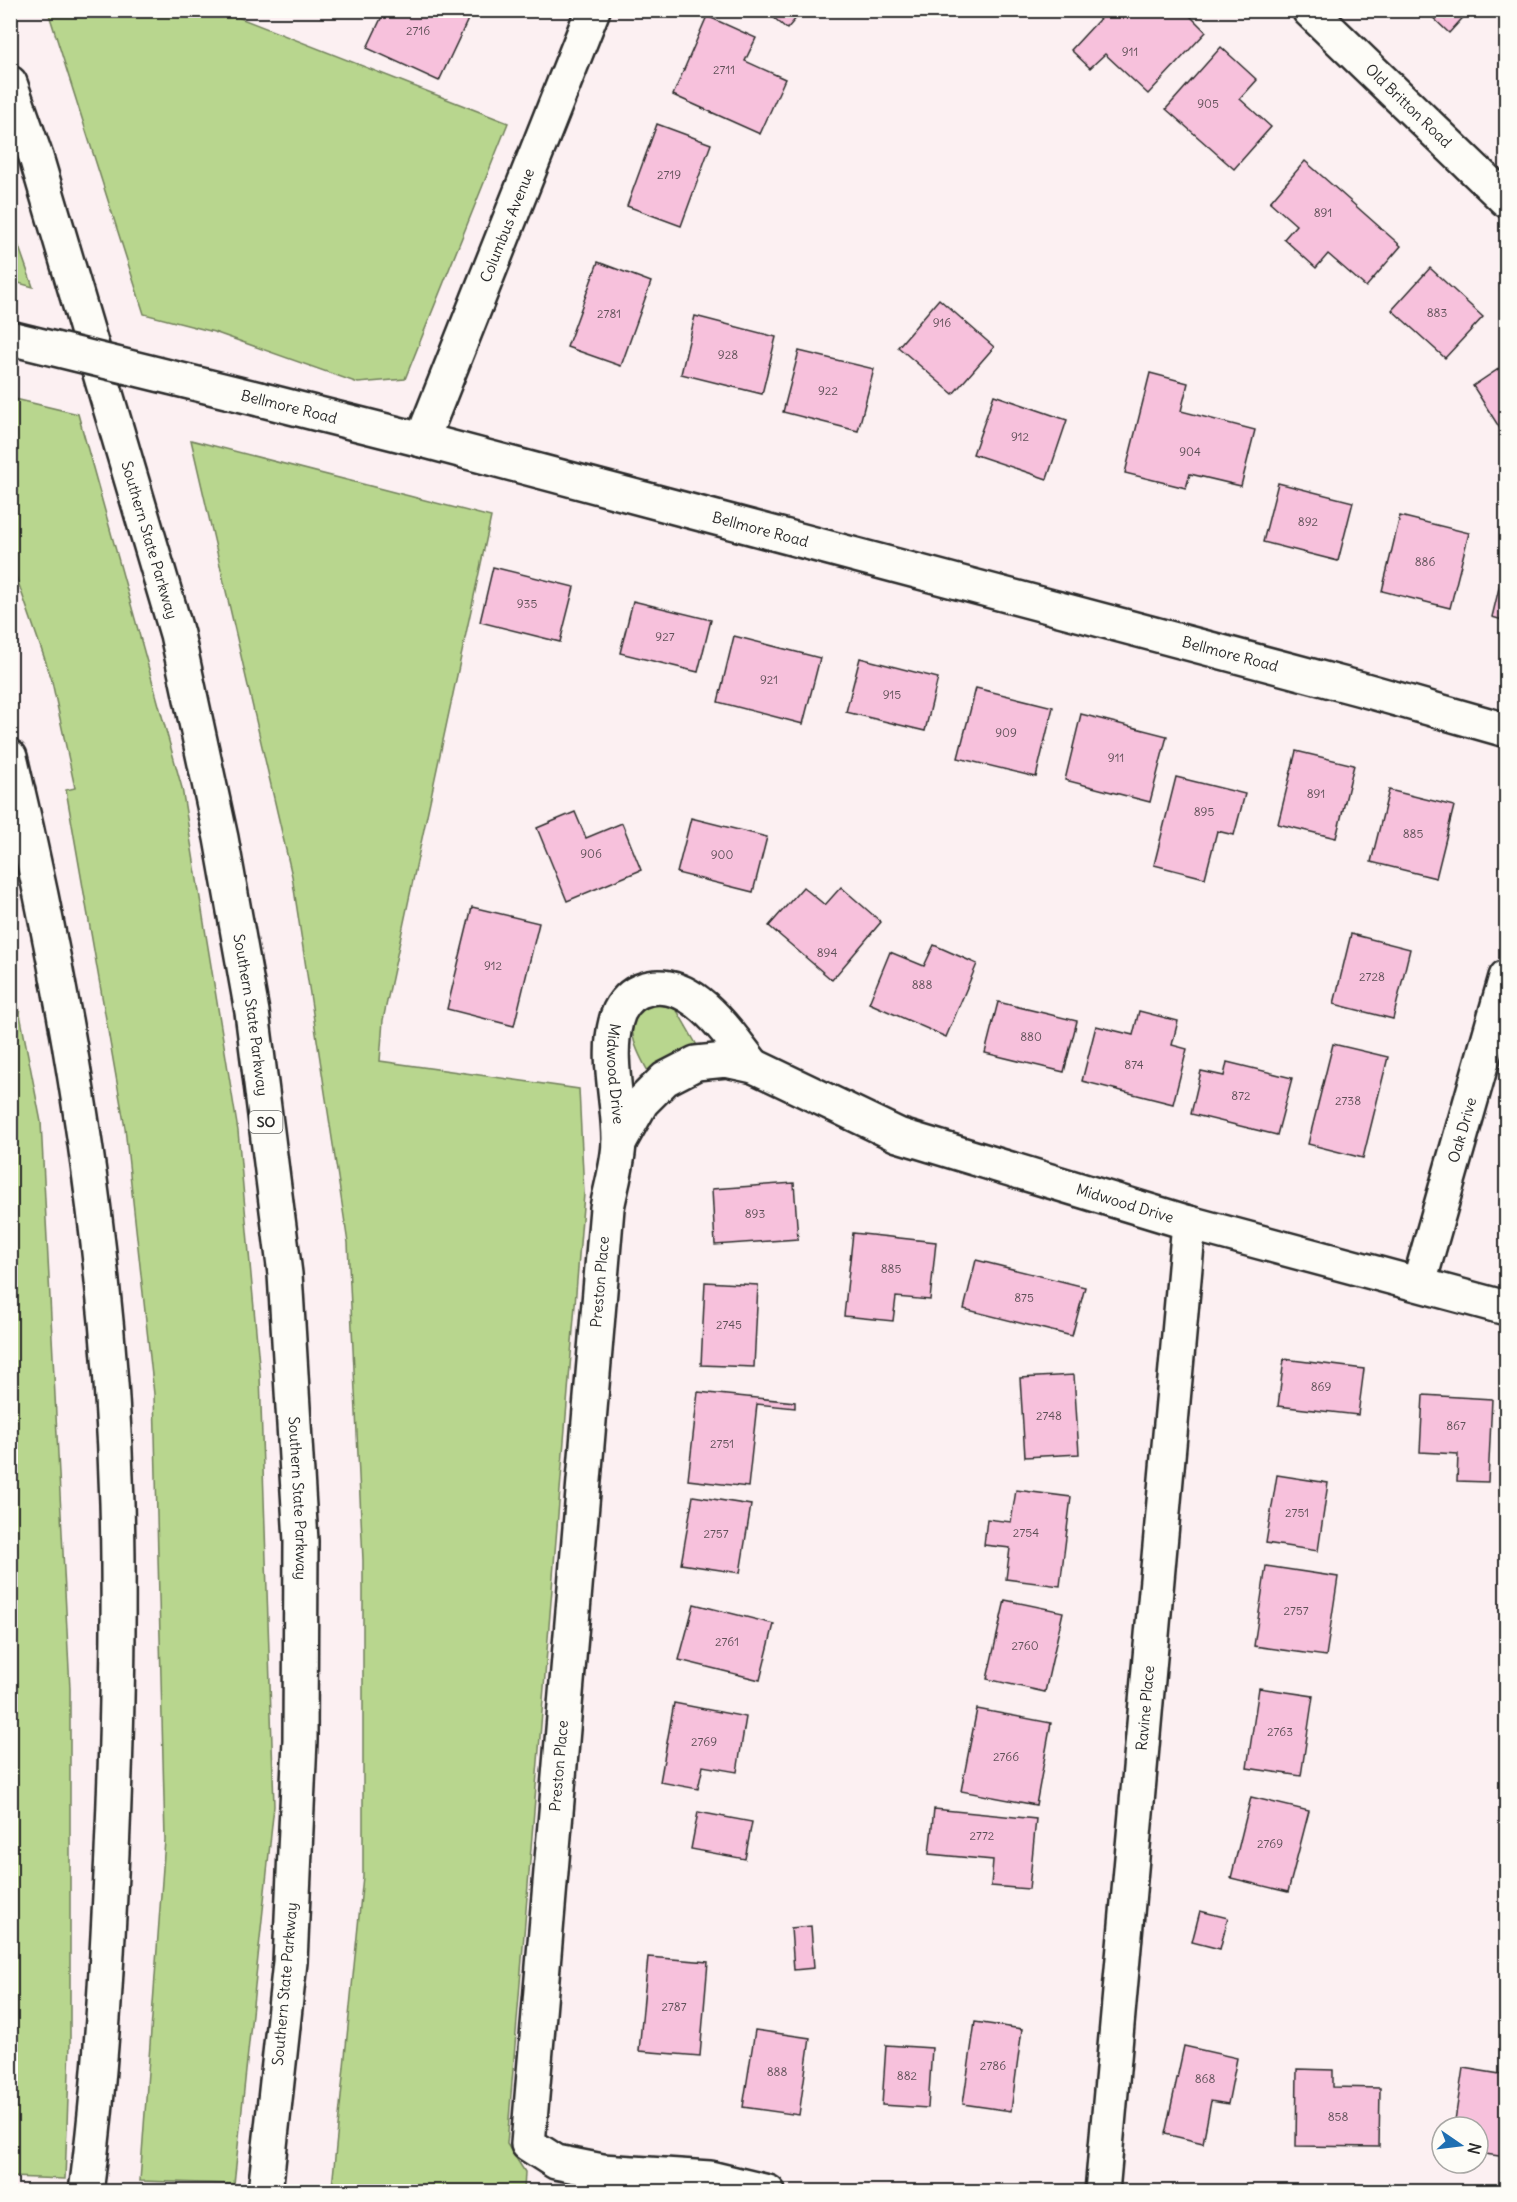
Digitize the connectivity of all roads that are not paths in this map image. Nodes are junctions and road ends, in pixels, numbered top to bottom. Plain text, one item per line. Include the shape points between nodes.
1 (594, 10) edge
2 (1309, 10) edge
3 (10, 83) edge
4 (1506, 200) edge
5 (10, 338) edge
6 (422, 440) junction
7 (1506, 730) edge
8 (10, 758) edge
9 (1506, 977) edge
10 (754, 1066) junction
11 (619, 1143) junction
12 (1189, 1223) junction
13 (1419, 1283) junction
14 (1506, 1308) edge
15 (86, 2192) edge
16 (265, 2192) edge
17 (768, 2192) edge
18 (1102, 2192) edge

1 - 6 main road, Columbus Avenue
2 - 4 main road, Old Britton Road
3 - 16 main road, Southern State Parkway / SO via 40,169 177,634 221,838 252,1012 285,1274 301,1541 300,1740 290,1962
5 - 6 main road, Bellmore Road, bridge
6 - 7 main road, Bellmore Road
8 - 15 main road via 66,1021 84,1139 106,1327 117,1502 117,1734 108,1954
9 - 13 main road, Oak Drive
10 - 11 main road, Midwood Drive via 726,1060 696,1064 665,1078 642,1102
10 - 11 main road, Midwood Drive via 710,1013 689,996 669,988 648,987 632,994 616,1021 613,1043
10 - 12 main road, Midwood Drive via 898,1135
11 - 17 main road, Preston Place via 607,1208 528,2144 556,2162 602,2171 710,2178
12 - 13 main road, Midwood Drive
12 - 18 main road, Ravine Place
13 - 14 main road, Midwood Drive

